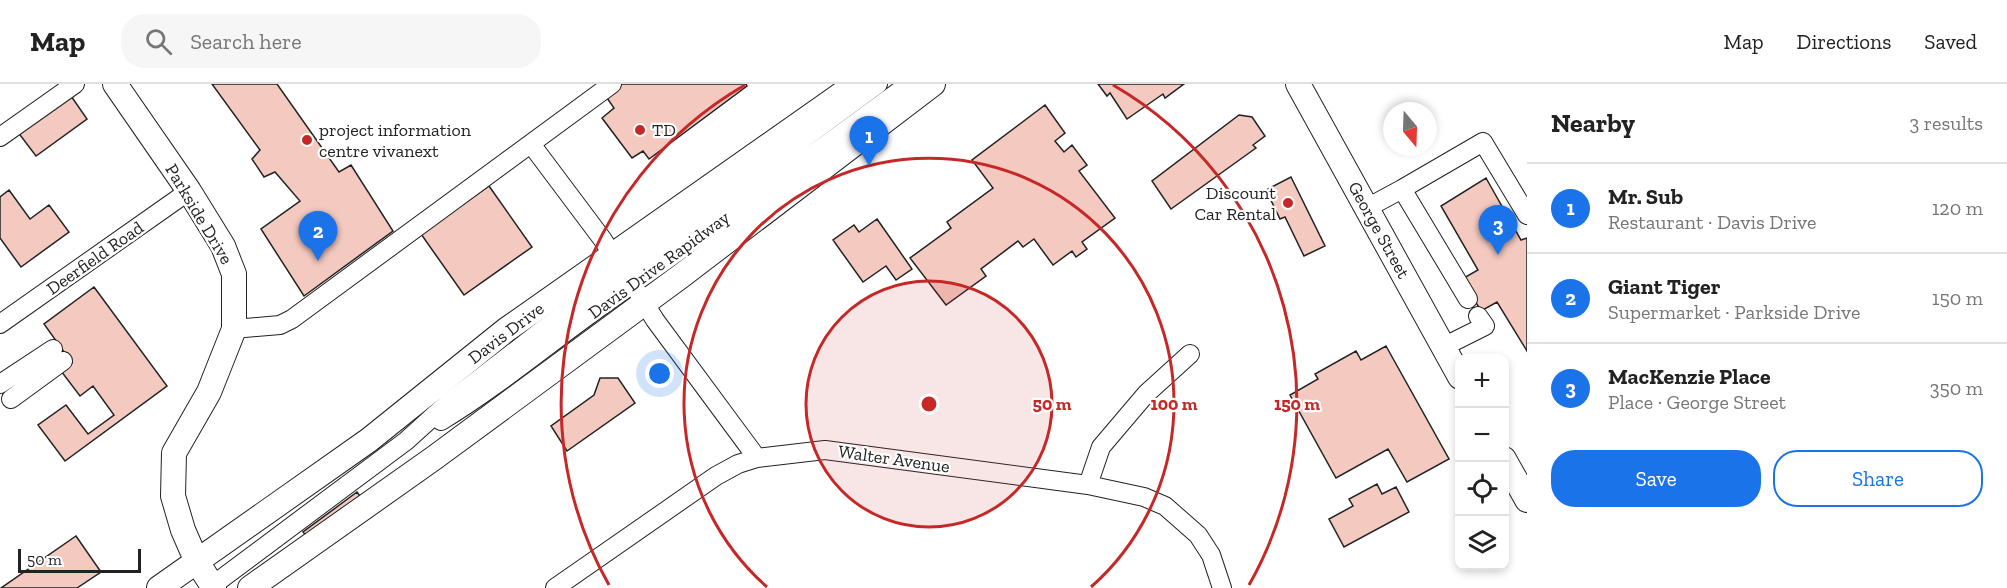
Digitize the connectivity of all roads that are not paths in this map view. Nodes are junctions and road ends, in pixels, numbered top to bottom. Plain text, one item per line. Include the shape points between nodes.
1 (75, 84) edge
2 (115, 84) edge
3 (612, 84) edge
4 (856, 84) edge
5 (878, 84) edge
6 (909, 84) edge
7 (933, 84) edge
8 (1298, 84) edge
9 (0, 137) edge
10 (531, 144) junction
11 (1402, 189) junction
12 (189, 191) junction
13 (1367, 208) junction
14 (1527, 215) edge
15 (628, 278) junction
16 (1468, 299) dead end
17 (1478, 316) dead end
18 (0, 324) edge
19 (234, 329) junction
20 (1443, 347) junction
21 (1190, 354) dead end
22 (58, 355) dead end
23 (1455, 368) edge
24 (3, 394) edge
25 (757, 458) junction
26 (1506, 462) edge
27 (1088, 485) junction
28 (1527, 500) edge
29 (197, 562) junction
30 (212, 587) edge
31 (159, 588) edge
32 (250, 588) edge
33 (555, 588) edge
34 (1222, 588) edge

1 - 9 street
2 - 12 main road, Parkside Drive
3 - 10 street
4 - 15 main road, Davis Drive
5 - 15 street, Davis Drive Rapidway
6 - 15 street, Davis Drive Rapidway
7 - 15 main road, Davis Drive via 690,269
8 - 13 main road, George Street
10 - 15 street
10 - 19 street via 292,319 280,325
11 - 13 street
11 - 14 street via 1483,142
11 - 16 street
12 - 18 street, Deerfield Road
12 - 19 main road, Parkside Drive via 223,246 234,274
13 - 20 main road, George Street
15 - 25 street
15 - 29 main road, Davis Drive via 507,330 369,441
15 - 30 street, Davis Drive Rapidway via 474,401 406,441
15 - 32 main road, Davis Drive via 434,458
17 - 20 street via 1485,326
19 - 29 main road, Parkside Drive via 209,392 174,453 173,496
20 - 23 main road, George Street
21 - 27 street via 1146,394 1101,447
22 - 24 street
25 - 27 street, Walter Avenue via 825,450
25 - 33 street, Walter Avenue via 716,476
26 - 28 main road
27 - 34 street, Walter Avenue via 1165,506 1198,536 1211,555
29 - 30 main road, Parkside Drive
29 - 31 main road, Davis Drive

